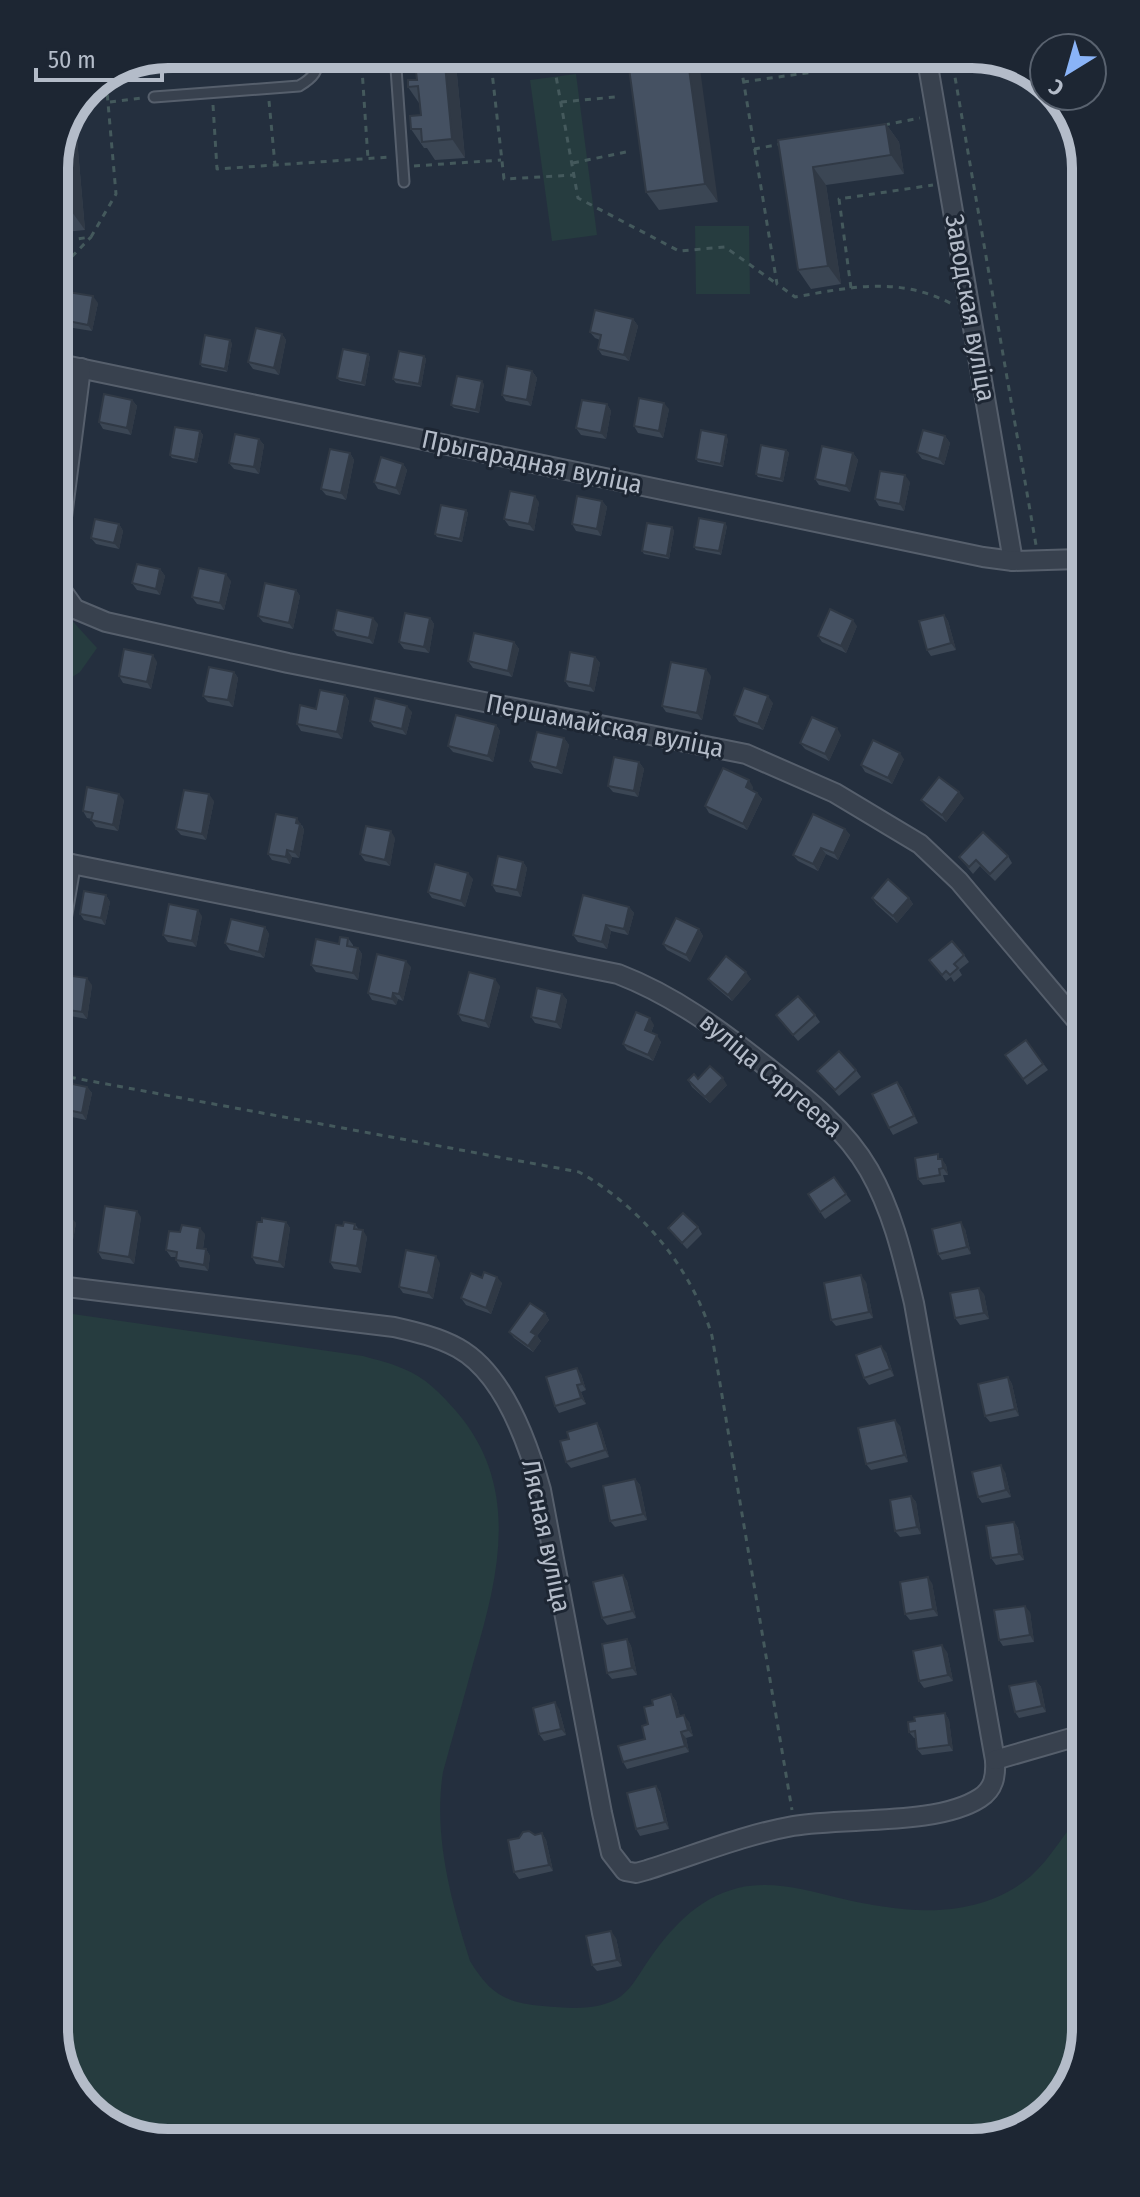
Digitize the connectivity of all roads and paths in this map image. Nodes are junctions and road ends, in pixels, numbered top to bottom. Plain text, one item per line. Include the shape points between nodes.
1 (318, 68) edge
2 (362, 68) edge
3 (396, 68) edge
4 (501, 68) edge
5 (555, 68) edge
6 (741, 68) edge
7 (813, 68) edge
8 (928, 68) edge
9 (953, 68) edge
10 (492, 69) joint
11 (743, 82) junction
12 (107, 89) edge
13 (268, 90) junction
14 (212, 94) junction
15 (154, 97) joint
16 (615, 97) dead end
17 (108, 102) junction
18 (561, 102) junction
19 (925, 117) dead end
20 (878, 126) edge
21 (785, 143) edge
22 (754, 149) junction
23 (626, 152) dead end
24 (368, 159) junction
25 (501, 160) junction
26 (402, 162) junction
27 (573, 163) junction
28 (275, 165) junction
29 (575, 175) junction
30 (404, 182) dead end
31 (938, 184) dead end
32 (91, 237) junction
33 (68, 240) edge
34 (68, 261) edge
35 (777, 284) junction
36 (851, 288) junction
37 (973, 326) junction
38 (68, 366) edge
39 (81, 368) junction
40 (68, 470) edge
41 (1072, 559) edge
42 (1038, 560) junction
43 (1013, 561) junction
44 (68, 599) edge
45 (68, 863) edge
46 (1072, 1015) edge
47 (68, 1077) edge
48 (68, 1287) edge
49 (1072, 1738) edge
50 (995, 1760) junction
51 (795, 1826) junction

1 - 13 lane via 299,86
2 - 24 path
3 - 26 lane
4 - 10 path
5 - 18 path
6 - 11 path
7 - 11 path via 813,72
8 - 37 street, Заводская вуліца
9 - 42 path
10 - 25 path
11 - 22 path
12 - 17 path
13 - 14 lane
13 - 28 path
14 - 15 lane
14 - 28 path via 217,169
15 - 17 path
16 - 18 path
17 - 32 path via 116,194
18 - 27 path
19 - 20 path
21 - 22 path
22 - 35 path
23 - 27 path
24 - 26 path
24 - 28 path
25 - 26 path
25 - 29 path via 504,179
26 - 30 lane
27 - 29 path
29 - 35 path via 578,198 679,251 725,247
31 - 36 path via 839,199
32 - 33 path
32 - 34 path
35 - 36 path via 795,297
36 - 37 path via 893,285 950,302
37 - 43 street, Заводская вуліца
38 - 39 street
39 - 40 street
39 - 43 street, Прыгарадная вуліца
41 - 42 street, Прыгарадная вуліца
42 - 43 street, Прыгарадная вуліца
44 - 46 street, Першамайская вуліца via 75,609 106,622 746,754 886,822 929,851
45 - 50 street, вуліца Сяргеева via 618,974 696,1012 828,1118 869,1170 900,1245
47 - 51 path via 579,1172 614,1193 639,1217 696,1293 712,1336
48 - 51 street, Лясная вуліца via 394,1327 461,1349 511,1409 533,1462 602,1813 617,1864 636,1873
49 - 50 street
50 - 51 street via 988,1791 957,1808

